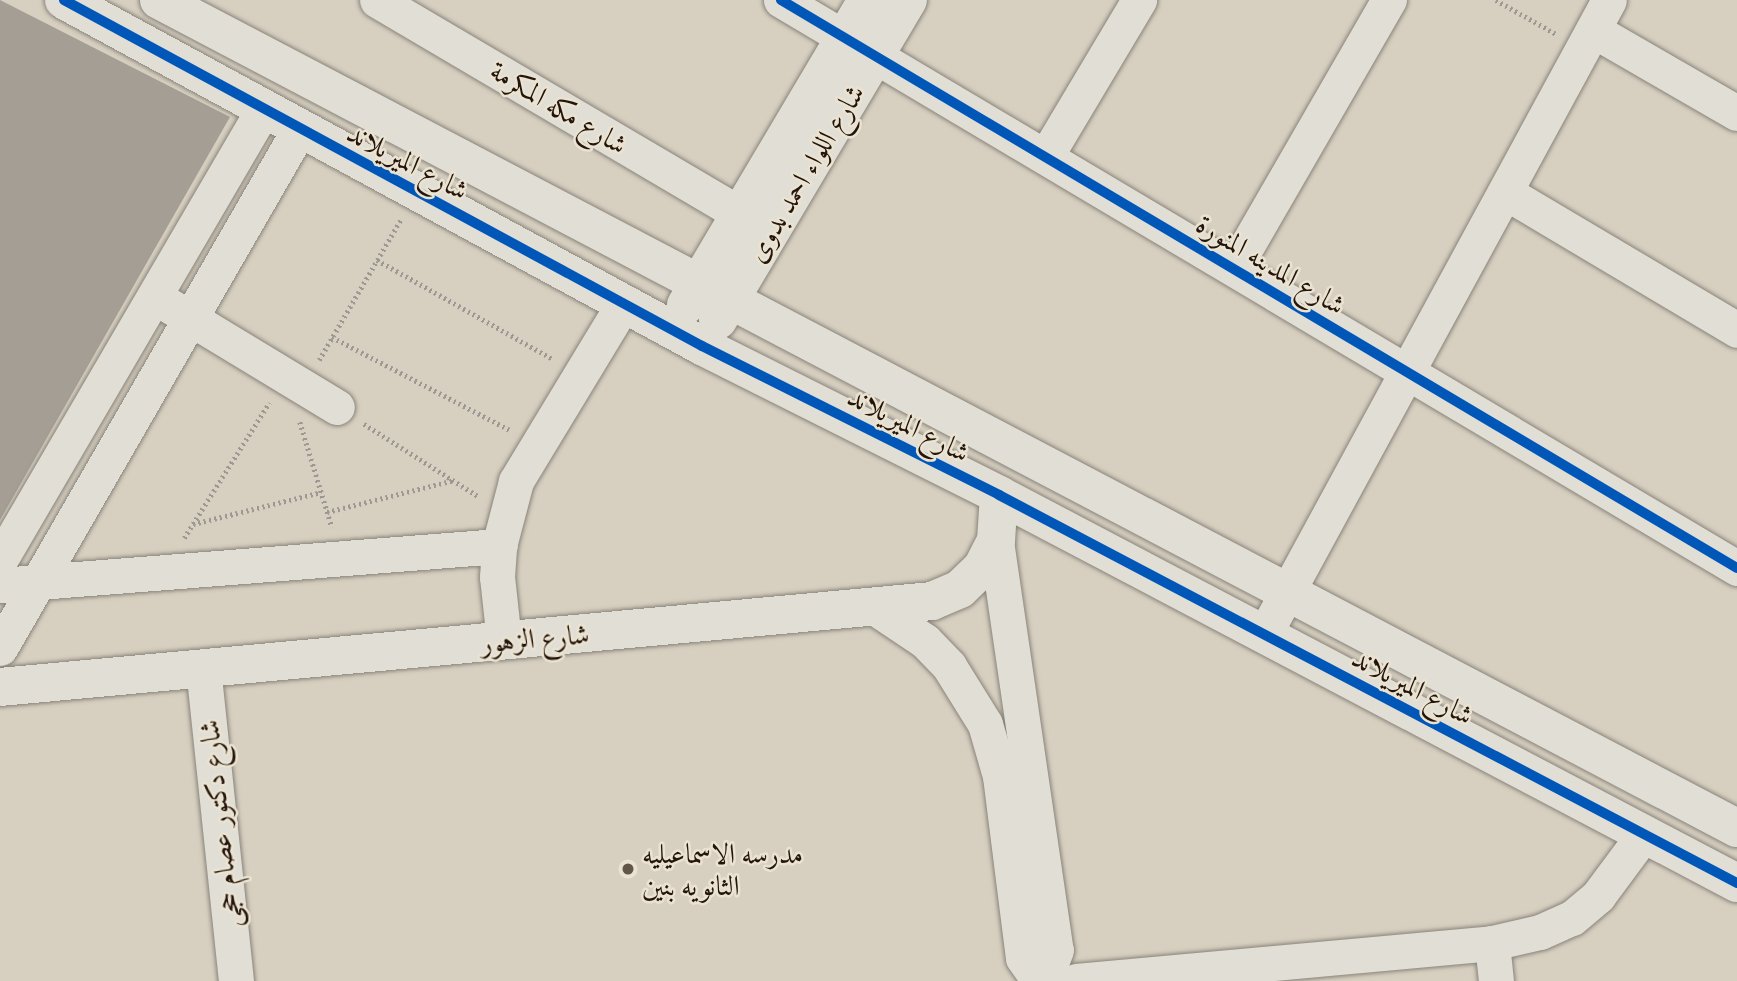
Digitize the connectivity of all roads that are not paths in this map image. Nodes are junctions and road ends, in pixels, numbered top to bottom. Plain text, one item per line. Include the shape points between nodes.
1 (64, 0) edge
2 (159, 0) edge
3 (377, 0) edge
4 (781, 0) edge
5 (867, 0) edge
6 (908, 0) edge
7 (1139, 0) edge
8 (1389, 0) edge
9 (1595, 26) edge
10 (860, 46) junction
11 (264, 108) junction
12 (1737, 113) edge
13 (300, 128) junction
14 (1046, 156) junction
15 (1505, 192) junction
16 (740, 214) junction
17 (1234, 268) junction
18 (715, 291) junction
19 (154, 296) junction
20 (623, 304) junction
21 (190, 318) junction
22 (1737, 330) edge
23 (687, 338) junction
24 (1408, 371) junction
25 (338, 407) road end
26 (999, 495) junction
27 (502, 529) junction
28 (996, 541) junction
29 (0, 560) edge
30 (1737, 568) edge
31 (36, 582) junction
32 (0, 585) edge
33 (1288, 592) junction
34 (932, 601) junction
35 (874, 607) junction
36 (1265, 634) junction
37 (503, 640) junction
38 (925, 641) junction
39 (0, 648) edge
40 (203, 667) junction
41 (0, 687) edge
42 (1025, 722) junction
43 (985, 724) junction
44 (1735, 822) edge
45 (1644, 834) junction
46 (1737, 884) edge
47 (1492, 943) junction
48 (236, 981) edge
49 (1039, 981) edge
50 (1044, 981) edge
51 (1076, 981) edge
52 (1496, 981) edge

1 - 11 street, شارع الميريلاند
2 - 18 street, شارع الميريلاند
3 - 16 street, شارع مكه المكرمة
4 - 10 street, شارع المدينه المنورة
5 - 10 street, شارع اللواء احمد بدوى
6 - 10 street, شارع اللواء احمد بدوى
7 - 14 street
8 - 17 street
9 - 12 street
9 - 15 street
10 - 14 street, شارع المدينه المنورة
10 - 16 street, شارع اللواء احمد بدوى
10 - 18 street, شارع اللواء احمد بدوى
11 - 13 street, شارع الميريلاند
11 - 19 street
13 - 20 street, شارع الميريلاند
13 - 21 street
14 - 17 street, شارع المدينه المنورة
15 - 22 street
15 - 24 street
16 - 18 street, شارع اللواء احمد بدوى
17 - 24 street, شارع المدينه المنورة
18 - 23 street, شارع اللواء احمد بدوى
18 - 33 street, شارع الميريلاند
19 - 21 street
19 - 29 street
20 - 23 street, شارع الميريلاند
20 - 27 street via 536,443
21 - 25 street
21 - 31 street
23 - 26 street, شارع الميريلاند
24 - 30 street, شارع المدينه المنورة
24 - 33 street
26 - 28 street, شارع الزهور
26 - 36 street, شارع الميريلاند
27 - 31 street via 341,558
27 - 37 street via 497,578
28 - 34 street, شارع الزهور via 982,568
28 - 42 street
31 - 32 street
31 - 39 street
33 - 36 street
33 - 44 street, شارع الميريلاند
34 - 35 street, شارع الزهور
34 - 38 street
35 - 37 street, شارع الزهور
35 - 38 street
36 - 45 street, شارع الميريلاند
37 - 40 street, شارع الزهور
38 - 43 street via 956,675
40 - 41 street, شارع الزهور
40 - 48 street, شارع دكتور عصام حجى
42 - 43 street
42 - 50 street via 1056,950
43 - 49 street via 1000,776 1023,958
45 - 46 street, شارع الميريلاند
45 - 47 street via 1598,896 1572,918 1540,932
47 - 51 street
47 - 52 street

